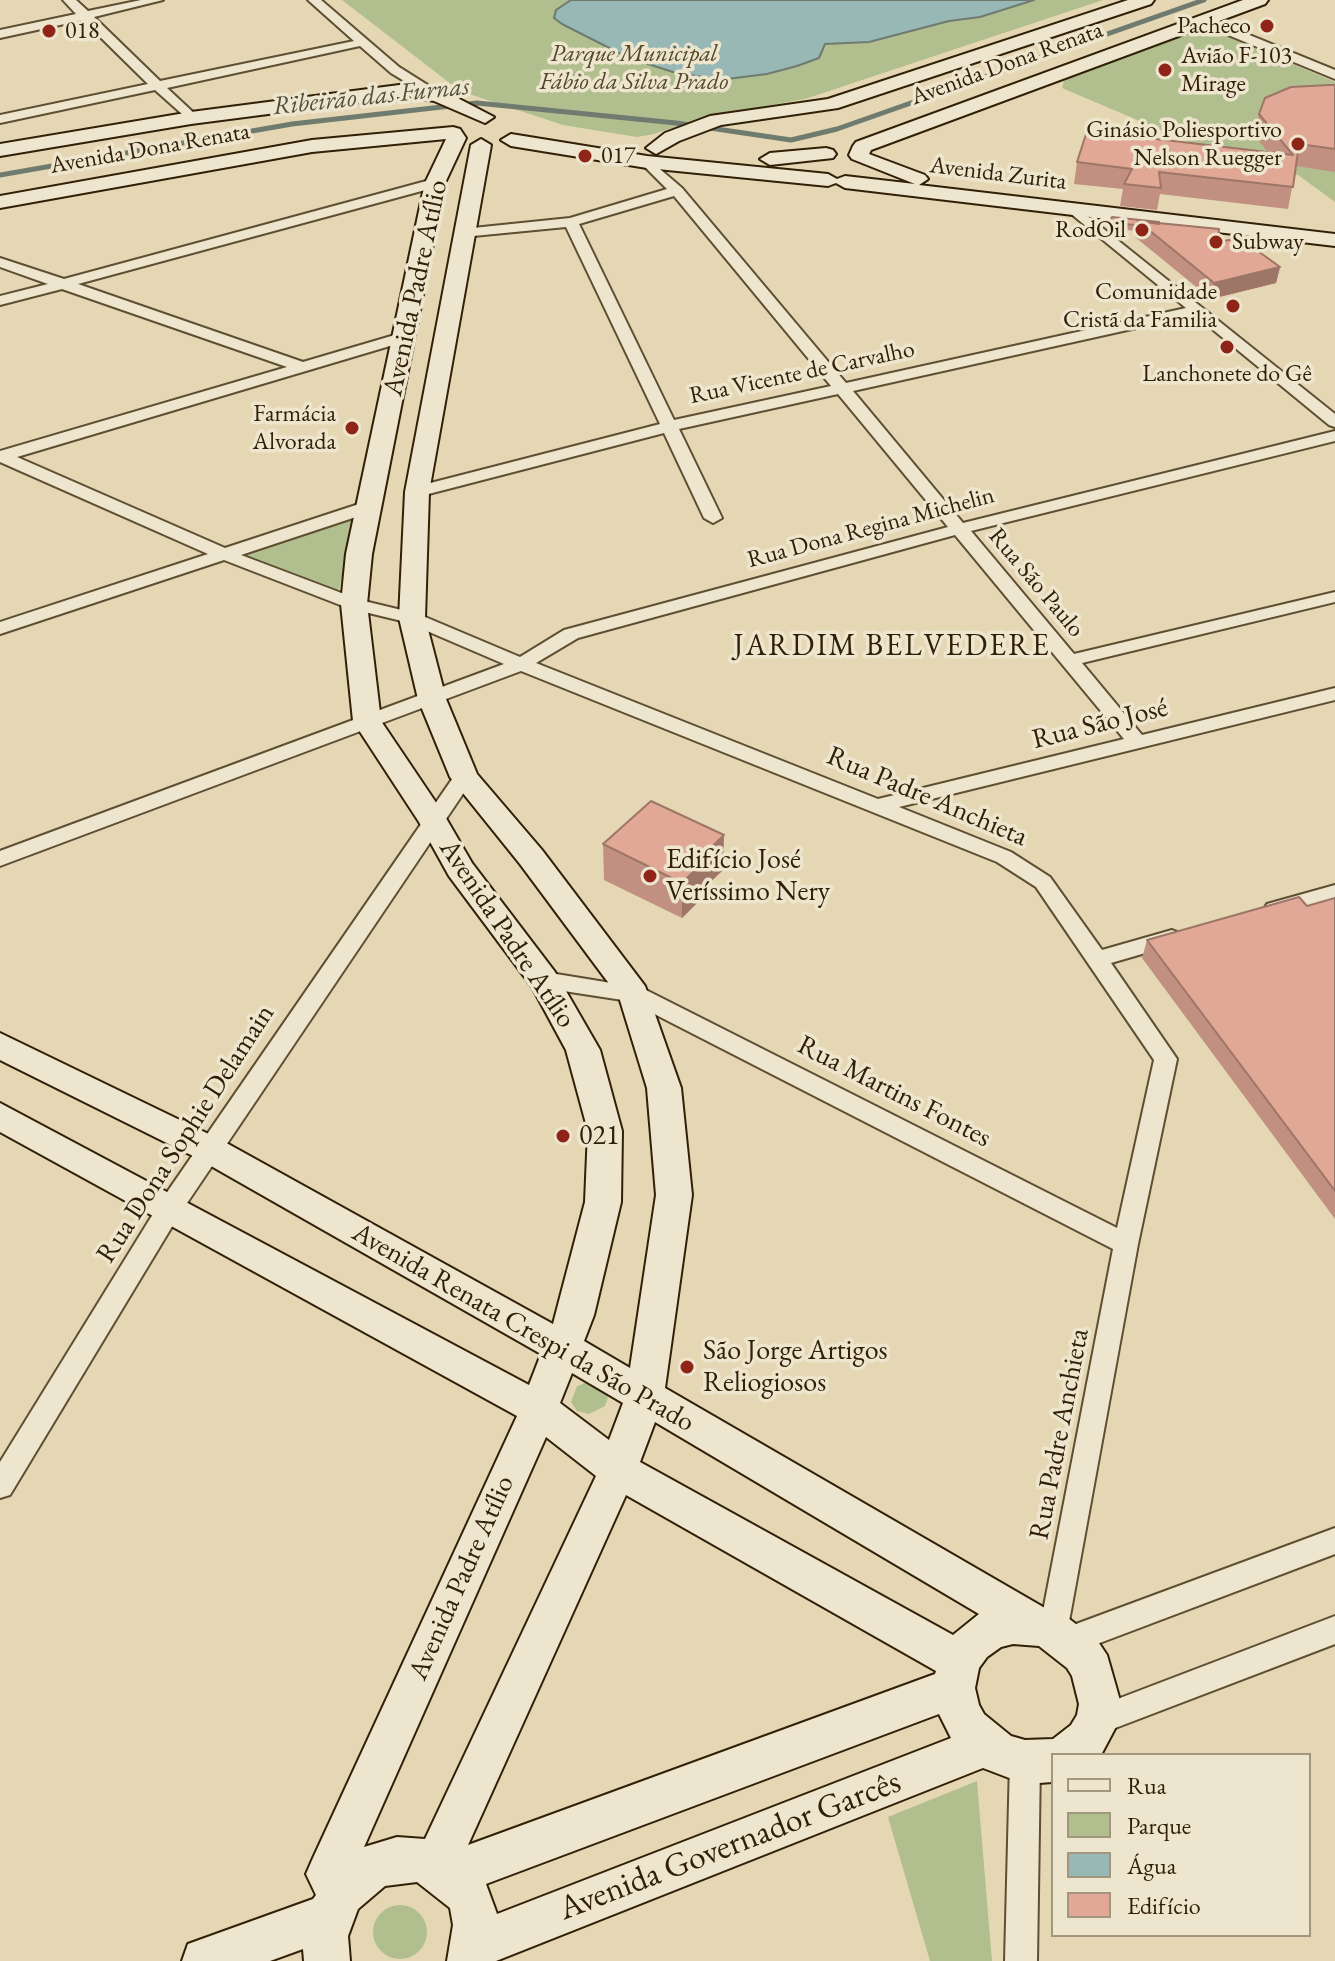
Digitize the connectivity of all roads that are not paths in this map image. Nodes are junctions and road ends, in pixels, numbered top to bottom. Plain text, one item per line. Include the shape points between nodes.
1 (69, 0) edge
2 (157, 0) edge
3 (314, 0) edge
4 (1145, 0) edge
5 (1259, 0) edge
6 (85, 15) junction
7 (1203, 20) junction
8 (1077, 29) junction
9 (0, 34) edge
10 (364, 42) junction
11 (1117, 46) junction
12 (395, 70) junction
13 (1335, 75) edge
14 (159, 85) junction
15 (407, 90) junction
16 (439, 96) junction
17 (191, 118) junction
18 (0, 119) edge
19 (467, 131) junction
20 (514, 133) junction
21 (1, 148) edge
22 (658, 149) junction
23 (826, 154) junction
24 (864, 154) junction
25 (476, 174) junction
26 (837, 181) junction
27 (435, 183) junction
28 (677, 191) junction
29 (0, 202) edge
30 (1075, 210) junction
31 (571, 222) junction
32 (1335, 223) edge
33 (463, 233) junction
34 (1335, 240) edge
35 (0, 262) edge
36 (58, 284) junction
37 (0, 301) edge
38 (1199, 310) junction
39 (405, 337) junction
40 (299, 366) junction
41 (841, 389) junction
42 (1335, 422) edge
43 (671, 426) junction
44 (1335, 436) edge
45 (0, 456) edge
46 (417, 492) junction
47 (368, 507) junction
48 (713, 518) dead end
49 (959, 529) junction
50 (226, 555) junction
51 (1335, 597) edge
52 (354, 604) junction
53 (412, 618) junction
54 (0, 628) edge
55 (1071, 660) junction
56 (521, 664) junction
57 (1335, 694) edge
58 (432, 699) junction
59 (367, 721) junction
60 (1139, 744) junction
61 (464, 777) junction
62 (877, 806) junction
63 (433, 820) junction
64 (0, 859) edge
65 (1335, 892) edge
66 (1260, 913) edge
67 (1186, 934) edge
68 (1096, 959) junction
69 (544, 980) junction
70 (634, 994) junction
71 (0, 1045) edge
72 (0, 1116) edge
73 (209, 1149) junction
74 (170, 1208) junction
75 (1126, 1244) junction
76 (561, 1347) junction
77 (644, 1398) junction
78 (539, 1409) junction
79 (618, 1470) junction
80 (0, 1486) edge
81 (1335, 1541) edge
82 (1335, 1630) edge
83 (1053, 1633) junction
84 (957, 1675) junction
85 (1097, 1721) junction
86 (1070, 1753) edge
87 (1021, 1756) edge
88 (444, 1869) junction
89 (333, 1924) edge
90 (472, 1953) edge
91 (205, 1961) edge
92 (1021, 1961) edge

1 - 6 street
2 - 6 street
3 - 10 street
4 - 8 street, Avenida Dona Renata
5 - 7 street, Avenida Dona Renata
6 - 9 street
6 - 14 street
7 - 11 street, Avenida Dona Renata
7 - 13 street
8 - 11 street
8 - 22 street, Avenida Dona Renata via 831,104 717,120
10 - 12 street
10 - 14 street
11 - 24 street, Avenida Dona Renata
12 - 15 street
12 - 16 street
14 - 17 street
14 - 18 street
15 - 16 street, Avenida Dona Renata
15 - 17 street, Avenida Dona Renata
15 - 19 street
16 - 19 street, Avenida Dona Renata
17 - 21 street, Avenida Dona Renata
19 - 20 street
19 - 20 street via 505,119
19 - 25 street, Avenida Padre Atílio
19 - 27 street, Avenida Padre Atílio
19 - 29 street, Avenida Dona Renata via 312,146
20 - 22 street
22 - 23 street via 773,159
22 - 26 street, Avenida Zurita
22 - 28 street, Rua São Paulo
23 - 24 street
23 - 26 street via 812,161 810,169
24 - 26 street via 875,170 872,175
24 - 32 street, Avenida Zurita via 915,178
25 - 27 street
25 - 33 street, Avenida Padre Atílio
26 - 30 street, Avenida Zurita
27 - 36 street
27 - 39 street, Avenida Padre Atílio
28 - 31 street
28 - 41 street, Rua São Paulo
30 - 34 street, Avenida Zurita
30 - 38 street
31 - 33 street
31 - 43 street
33 - 46 street, Avenida Padre Atílio
35 - 36 street
36 - 37 street
36 - 40 street
38 - 41 street, Rua Vicente de Carvalho
38 - 42 street
39 - 40 street
39 - 47 street, Avenida Padre Atílio
40 - 45 street
41 - 43 street, Rua Vicente de Carvalho
41 - 49 street, Rua São Paulo
43 - 46 street, Rua Vicente de Carvalho
43 - 48 street
44 - 49 street, Rua Dona Regina Michelin
45 - 50 street, Rua Padre Anchieta
46 - 53 street, Avenida Padre Atílio
47 - 50 street
47 - 52 street, Avenida Padre Atílio
49 - 55 street, Rua São Paulo
49 - 56 street, Rua Dona Regina Michelin via 583,630
50 - 52 street, Rua Padre Anchieta
50 - 54 street
51 - 55 street
52 - 53 street, Rua Padre Anchieta
52 - 59 street, Avenida Padre Atílio
53 - 56 street, Rua Padre Anchieta
53 - 58 street, Avenida Padre Atílio
55 - 60 street, Rua São Paulo
56 - 58 street, Rua Dona Regina Michelin
56 - 62 street, Rua Padre Anchieta
57 - 60 street, Rua São José
58 - 59 street, Rua Dona Regina Michelin
58 - 61 street, Avenida Padre Atílio
59 - 63 street, Avenida Padre Atílio
59 - 64 street, Rua Dona Regina Michelin
60 - 62 street, Rua São José
61 - 63 street, Rua Dona Sophie Delamain
61 - 70 street, Avenida Padre Atílio
62 - 68 street, Rua Padre Anchieta via 1004,857 1043,882
63 - 69 street, Avenida Padre Atílio via 460,869
63 - 73 street, Rua Dona Sophie Delamain
65 - 66 street
67 - 68 street
68 - 75 street, Rua Padre Anchieta via 1166,1059
69 - 70 street, Rua Martins Fontes
69 - 76 street, Avenida Padre Atílio via 583,1050 605,1131 603,1202 575,1315
70 - 75 street, Rua Martins Fontes
70 - 77 street, Avenida Padre Atílio via 664,1088 674,1195
71 - 73 street, Avenida Renata Crespi da São Prado
72 - 74 street
73 - 74 street, Rua Dona Sophie Delamain
73 - 76 street, Avenida Renata Crespi da São Prado
74 - 78 street
74 - 80 street, Rua Dona Sophie Delamain
75 - 83 street, Rua Padre Anchieta
76 - 77 street, Avenida Renata Crespi da São Prado
76 - 78 street, Avenida Padre Atílio
77 - 79 street, Avenida Padre Atílio
77 - 83 street, Avenida Renata Crespi da São Prado
78 - 79 street
78 - 89 street, Avenida Padre Atílio via 329,1874
79 - 84 street
79 - 88 street, Avenida Padre Atílio
81 - 83 street
82 - 85 street
83 - 84 street via 1013,1624 990,1630 972,1643
83 - 85 street via 1087,1662 1098,1687
84 - 87 street via 959,1710 969,1729
84 - 88 street
85 - 86 street via 1086,1740
87 - 90 street, Avenida Governador Garcês
87 - 92 street
88 - 89 street via 417,1859 376,1865 357,1877
88 - 90 street via 464,1888 472,1905
89 - 91 street

